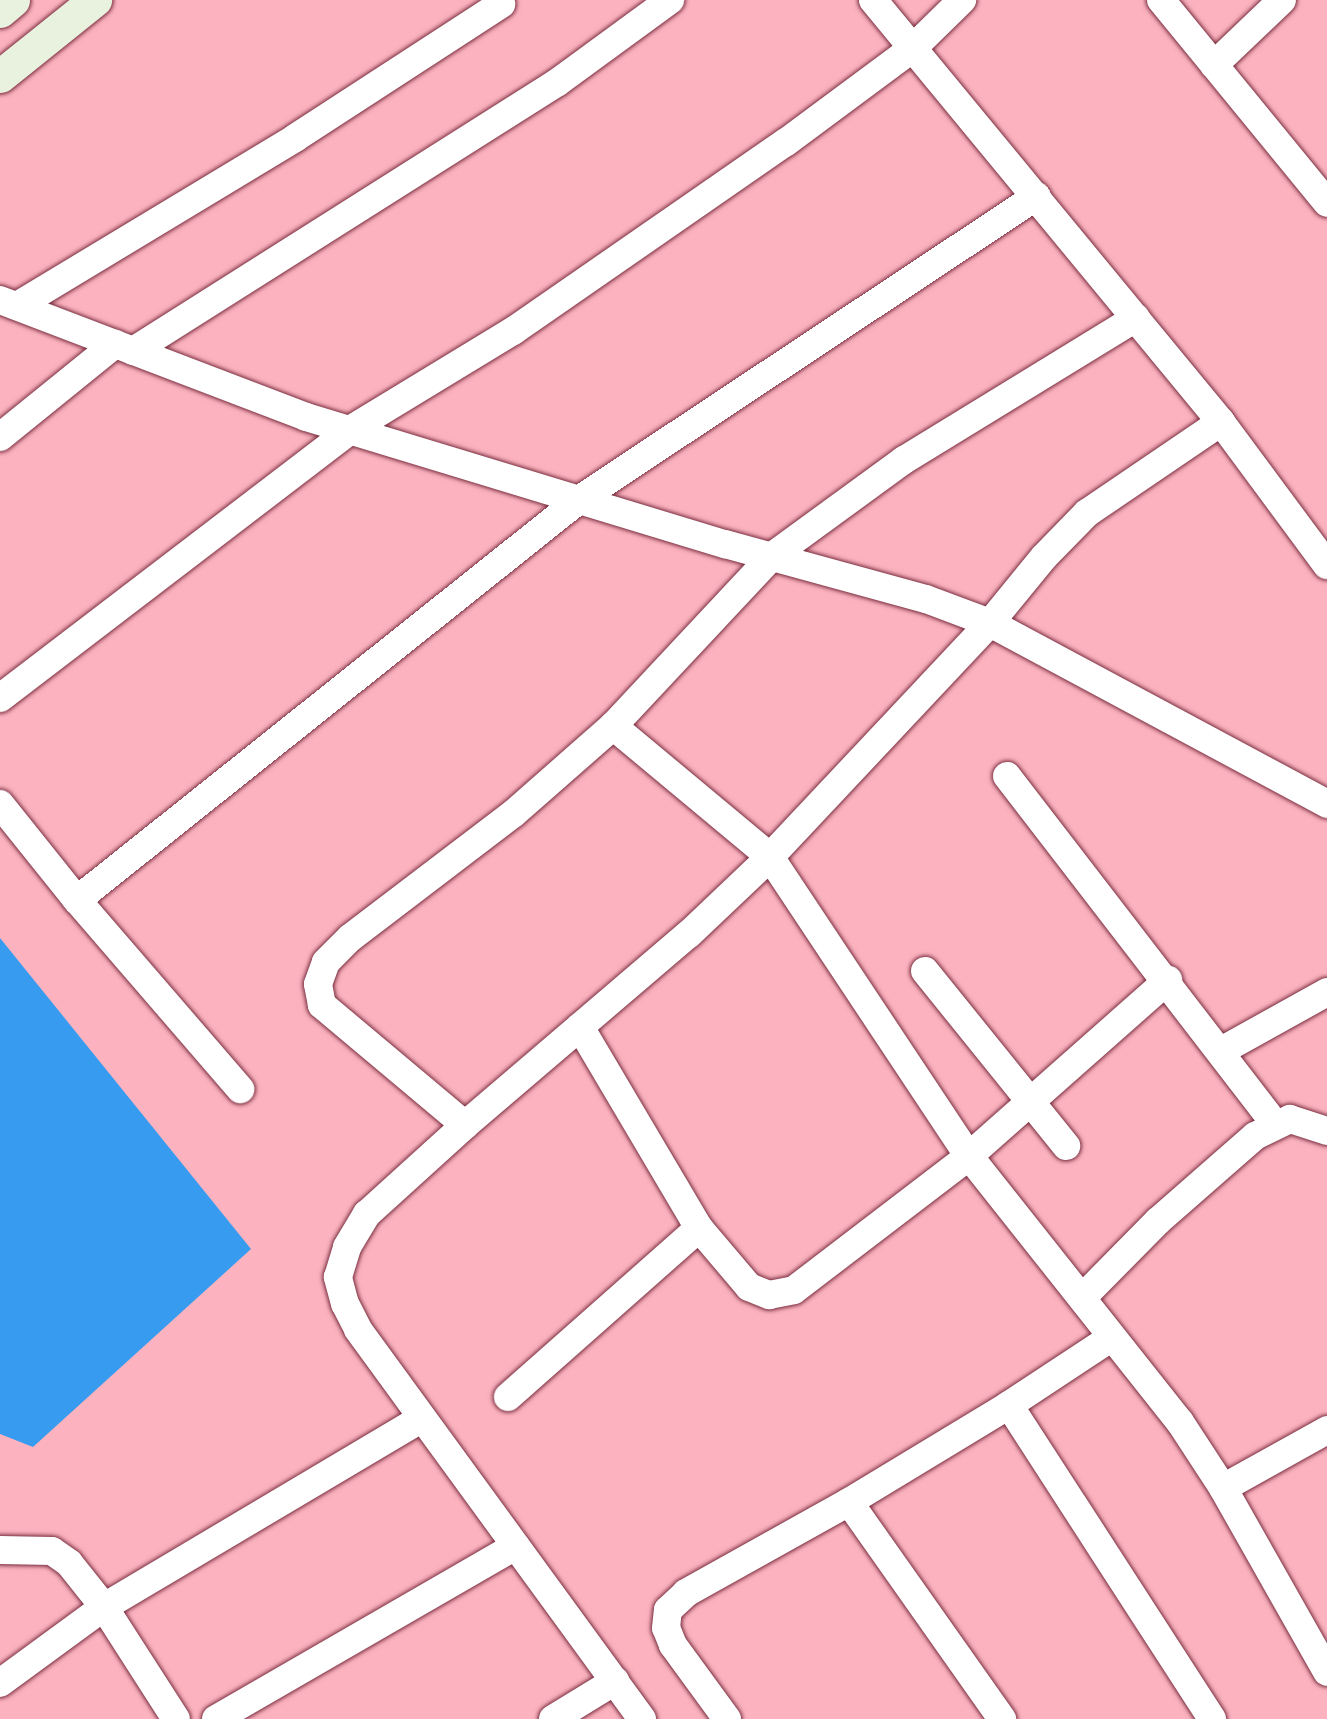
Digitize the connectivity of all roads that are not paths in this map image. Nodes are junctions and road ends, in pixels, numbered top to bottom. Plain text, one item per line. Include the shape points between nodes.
1 (13, 0) edge
2 (95, 0) edge
3 (670, 0) edge
4 (873, 0) edge
5 (962, 0) edge
6 (1161, 0) edge
7 (1282, 0) edge
8 (501, 4) dead end
9 (0, 11) edge
10 (913, 48) junction
11 (1214, 65) junction
12 (0, 76) edge
13 (1037, 196) junction
14 (1327, 203) edge
15 (9, 303) edge
16 (1136, 318) junction
17 (124, 347) junction
18 (1221, 422) junction
19 (350, 430) junction
20 (0, 437) edge
21 (580, 500) junction
22 (771, 557) junction
23 (1327, 565) edge
24 (990, 623) junction
25 (0, 698) edge
26 (613, 726) junction
27 (1007, 776) dead end
28 (0, 804) edge
29 (1327, 804) edge
30 (770, 857) junction
31 (77, 900) junction
32 (925, 971) dead end
33 (1168, 980) junction
34 (1327, 992) edge
35 (580, 1027) junction
36 (1221, 1052) junction
37 (240, 1089) dead end
38 (1028, 1103) junction
39 (1275, 1123) junction
40 (465, 1125) junction
41 (1327, 1131) edge
42 (1066, 1146) dead end
43 (969, 1156) junction
44 (699, 1228) junction
45 (1082, 1298) junction
46 (1112, 1337) junction
47 (508, 1397) dead end
48 (1009, 1405) junction
49 (421, 1419) junction
50 (1327, 1430) edge
51 (1223, 1488) junction
52 (849, 1502) junction
53 (516, 1546) junction
54 (0, 1550) edge
55 (104, 1608) junction
56 (1327, 1672) edge
57 (615, 1681) junction
58 (0, 1683) edge
59 (176, 1719) edge
60 (216, 1719) edge
61 (553, 1719) edge
62 (642, 1719) edge
63 (727, 1719) edge
64 (1002, 1719) edge
65 (1212, 1719) edge

1 - 9 main road
2 - 12 main road
3 - 17 street via 558,82
4 - 10 street
5 - 10 street
6 - 11 street
7 - 11 street
8 - 15 street via 295,138
10 - 13 street
10 - 19 street via 513,331
11 - 14 street
13 - 16 street
13 - 21 street
15 - 17 street
16 - 18 street
16 - 22 street via 904,460
17 - 19 street
17 - 20 street
18 - 23 street
18 - 24 street via 1087,513 1044,557
19 - 21 street
19 - 25 street
21 - 22 street
21 - 31 street
22 - 24 street via 926,599
22 - 26 street
24 - 29 street
24 - 30 street
26 - 30 street
26 - 40 street via 514,813 350,938 326,962 318,984 322,1005
27 - 33 street
28 - 31 street
30 - 35 street via 689,934
30 - 43 street
31 - 37 street
32 - 38 street
33 - 36 street
33 - 38 street
34 - 36 street
35 - 40 street
35 - 44 street
36 - 39 street
38 - 42 street
38 - 43 street
39 - 41 street via 1290,1119
39 - 45 street via 1158,1221
40 - 49 street via 367,1214 347,1247 338,1277 345,1304 358,1329
43 - 44 street via 794,1290 769,1295 749,1287
43 - 45 street
44 - 47 street
45 - 46 street
46 - 48 street
46 - 51 street via 1180,1422
48 - 52 street
48 - 65 street
49 - 53 street
49 - 55 street
50 - 51 street
51 - 56 street
52 - 63 street via 686,1593 668,1610 666,1628 673,1645
52 - 64 street
53 - 57 street
53 - 60 street
54 - 55 street via 52,1551 69,1563
55 - 58 street
55 - 59 street
57 - 61 street
57 - 62 street

